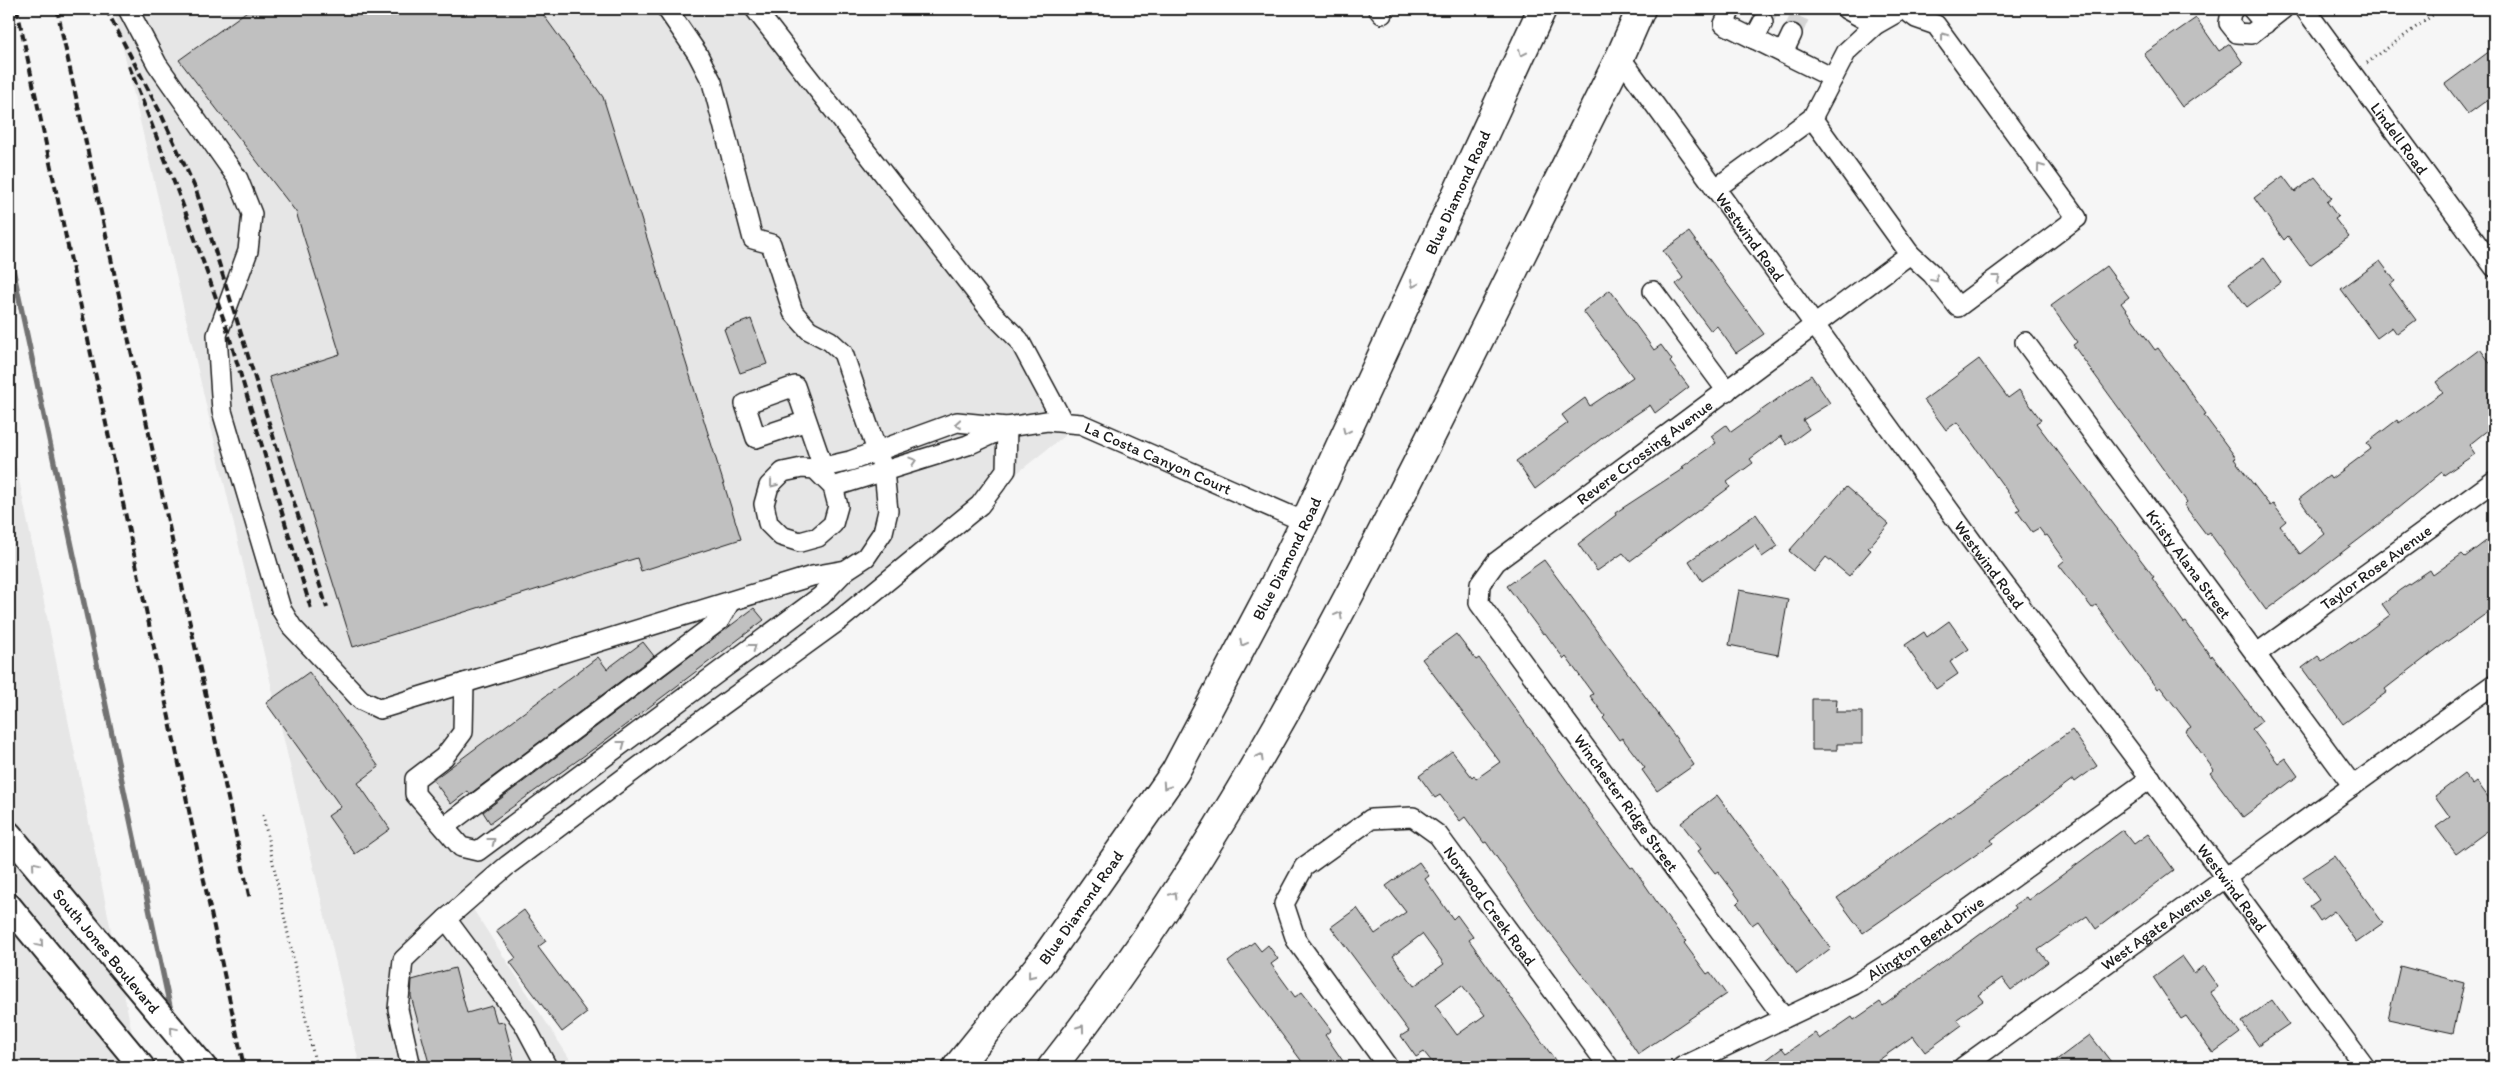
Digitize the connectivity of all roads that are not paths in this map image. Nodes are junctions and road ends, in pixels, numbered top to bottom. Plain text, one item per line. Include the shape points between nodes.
1 (128, 9) edge
2 (668, 9) edge
3 (755, 9) edge
4 (1542, 9) edge
5 (1642, 9) edge
6 (1731, 9) edge
7 (1846, 9) edge
8 (1903, 9) edge
9 (2234, 9) edge
10 (2252, 9) edge
11 (2284, 9) edge
12 (2305, 9) edge
13 (2264, 24) junction
14 (1875, 25) junction
15 (1792, 34) tunnel mouth
16 (1783, 53) junction
17 (1620, 57) junction
18 (1833, 78) junction
19 (1812, 118) junction
20 (1715, 189) junction
21 (1910, 254) junction
22 (2494, 267) edge
23 (1653, 291) dead end
24 (1814, 325) junction
25 (2025, 342) dead end
26 (1727, 391) junction
27 (807, 421) dead end
28 (1063, 422) junction
29 (1006, 427) junction
30 (877, 451) junction
31 (819, 468) junction
32 (884, 471) junction
33 (2494, 481) edge
34 (833, 487) junction
35 (1304, 522) junction
36 (846, 570) junction
37 (1480, 584) joint
38 (730, 602) junction
39 (2256, 654) junction
40 (464, 683) junction
41 (2494, 684) edge
42 (2151, 778) junction
43 (2354, 786) junction
44 (448, 832) junction
45 (9, 834) edge
46 (2225, 876) junction
47 (9, 906) edge
48 (446, 918) junction
49 (1784, 1018) junction
50 (142, 1067) edge
51 (204, 1067) edge
52 (411, 1067) edge
53 (547, 1067) edge
54 (958, 1067) edge
55 (1052, 1067) edge
56 (1388, 1067) edge
57 (1609, 1067) edge
58 (1682, 1067) edge
59 (1963, 1067) edge
60 (2365, 1067) edge

1 - 40 street via 157,64 238,179 252,214 248,251 217,335 222,410 280,609 292,627 361,700 380,709
2 - 30 street via 712,82 753,239 771,244 793,312 809,330 830,341 843,353
3 - 28 street via 992,313 1018,340
4 -> 35 highway, Blue Diamond Road
5 - 17 highway
6 - 16 street via 1724,24 1758,30
7 - 14 street
8 - 14 street
21 -> 8 street via 1932,274 1958,308 2077,218 1936,25
9 - 13 street via 2230,23 2237,33 2251,34
10 - 13 street
11 - 13 street
12 - 22 street, Lindell Road
14 - 18 street via 1848,51
15 - 16 street
16 - 18 street
17 - 20 street, Westwind Road
55 -> 17 highway via 1158,920 1244,784 1367,564
18 - 19 street
19 - 20 street
19 - 21 street
20 - 24 street, Westwind Road
21 - 24 street, Revere Crossing Avenue
23 - 26 street
24 - 26 street, Revere Crossing Avenue
24 - 42 street, Westwind Road
25 - 39 street, Kristy Alana Street
26 - 37 street, Revere Crossing Avenue via 1496,562
27 - 31 street
28 - 29 street, La Costa Canyon Court
28 - 35 street, La Costa Canyon Court via 1081,424
29 -> 30 street via 957,422
32 -> 29 street via 968,445
29 - 48 street via 1006,470 980,505 841,619 508,865
30 - 31 street
30 - 32 street
31 - 34 street
31 -> 34 street via 783,472 769,486 764,504 768,523 781,536 800,542 818,537 832,524 838,506
32 - 34 street
32 - 36 street via 888,511 883,532 866,557
33 - 39 street, Taylor Rose Avenue
35 -> 54 highway, Blue Diamond Road via 1175,772 1045,958
36 - 38 street via 812,576
44 -> 36 street via 461,847 478,852 821,596
37 - 49 street, Winchester Ridge Street via 1479,603
38 - 40 street
38 - 44 street via 719,621
39 - 43 street, Kristy Alana Street
40 - 44 street via 463,732 444,757 415,779 415,794
41 - 43 street, West Agate Avenue
42 - 46 street, Westwind Road
42 - 49 street, Alington Bend Drive via 1924,941 1854,985
43 - 46 street, West Agate Avenue
51 -> 45 main road, South Jones Boulevard
46 - 59 street, West Agate Avenue
46 - 60 street, Westwind Road
47 -> 50 main road
48 - 52 street via 403,960 398,1009
48 - 53 street via 524,1024
49 - 58 street, Alington Bend Drive
56 - 57 street, Norwood Creek Road via 1296,940 1284,904 1304,867 1371,819 1413,817 1438,834

